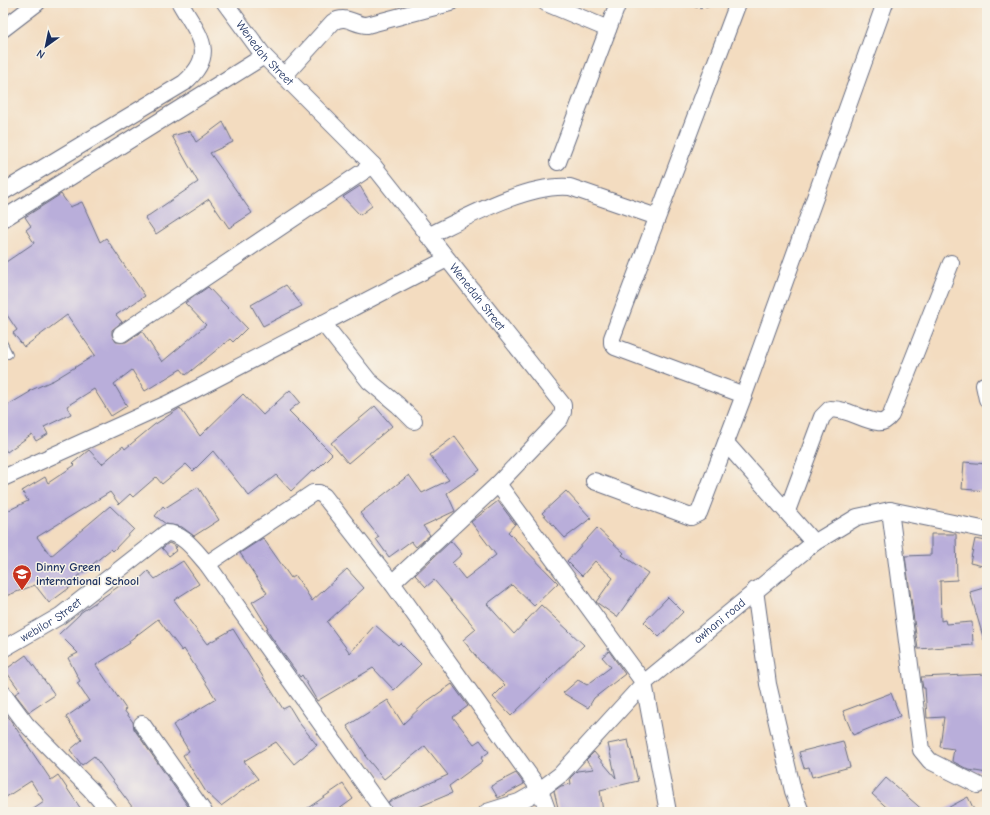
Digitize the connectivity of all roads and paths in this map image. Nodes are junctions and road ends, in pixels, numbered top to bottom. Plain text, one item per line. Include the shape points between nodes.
1 (37, 3) edge
2 (180, 3) edge
3 (225, 3) edge
4 (450, 3) edge
5 (546, 3) edge
6 (618, 3) edge
7 (697, 3) edge
8 (706, 3) edge
9 (738, 3) edge
10 (885, 3) edge
11 (3, 29) edge
12 (608, 29) junction
13 (264, 56) junction
14 (284, 76) junction
15 (558, 162) dead end
16 (373, 166) junction
17 (3, 192) edge
18 (657, 217) junction
19 (3, 219) edge
20 (428, 236) junction
21 (448, 259) junction
22 (951, 263) dead end
23 (323, 323) junction
24 (121, 334) dead end
25 (3, 344) edge
26 (8, 354) dead end
27 (744, 395) junction
28 (414, 421) dead end
29 (726, 443) junction
30 (3, 478) edge
31 (594, 481) dead end
32 (498, 484) junction
33 (890, 510) junction
34 (786, 511) junction
35 (987, 530) edge
36 (814, 543) junction
37 (207, 564) junction
38 (392, 583) junction
39 (755, 590) junction
40 (3, 649) edge
41 (644, 683) junction
42 (3, 693) edge
43 (142, 724) dead end
44 (978, 785) dead end
45 (540, 790) junction
46 (110, 812) edge
47 (204, 812) edge
48 (384, 812) edge
49 (487, 812) edge
50 (548, 812) edge
51 (668, 812) edge
52 (801, 812) edge

1 - 11 street
2 - 17 street via 201,39 204,54 194,74 184,83
3 - 13 street, Wenedah Street
4 - 14 street via 367,25 339,18
5 - 12 street
6 - 12 street
7 - 8 lane
9 - 18 street
10 - 27 street
12 - 15 street
13 - 14 street, Wenedah Street
13 - 19 street
14 - 16 street, Wenedah Street
16 - 20 street, Wenedah Street
16 - 24 street
18 - 20 street via 570,186 556,185 487,207
18 - 27 street via 612,343 615,347
20 - 21 street, Wenedah Street
21 - 23 street
21 - 32 street, Wenedah Street via 563,405 560,418
22 - 34 street via 891,414 886,421 879,422 841,409 830,409 822,418
23 - 28 street via 369,381
23 - 30 street via 169,403
25 - 26 lane
27 - 29 street
29 - 31 street via 696,516 691,517
29 - 34 street
32 - 38 street, Wenedah Street
32 - 41 street
33 - 35 street, owhani road
33 - 36 street, owhani road via 857,517
33 - 44 street via 921,750 930,761
34 - 36 street
36 - 39 street, owhani road
37 - 38 street via 313,493 319,493
37 - 40 street, webilor Street via 180,536 166,533 60,616
37 - 48 street
38 - 45 street
39 - 41 street, owhani road
39 - 52 street via 768,684 793,791
41 - 45 street, owhani road via 560,775
41 - 51 street
42 - 46 street via 26,724
43 - 47 street
45 - 49 street, owhani road via 519,802
45 - 50 street

